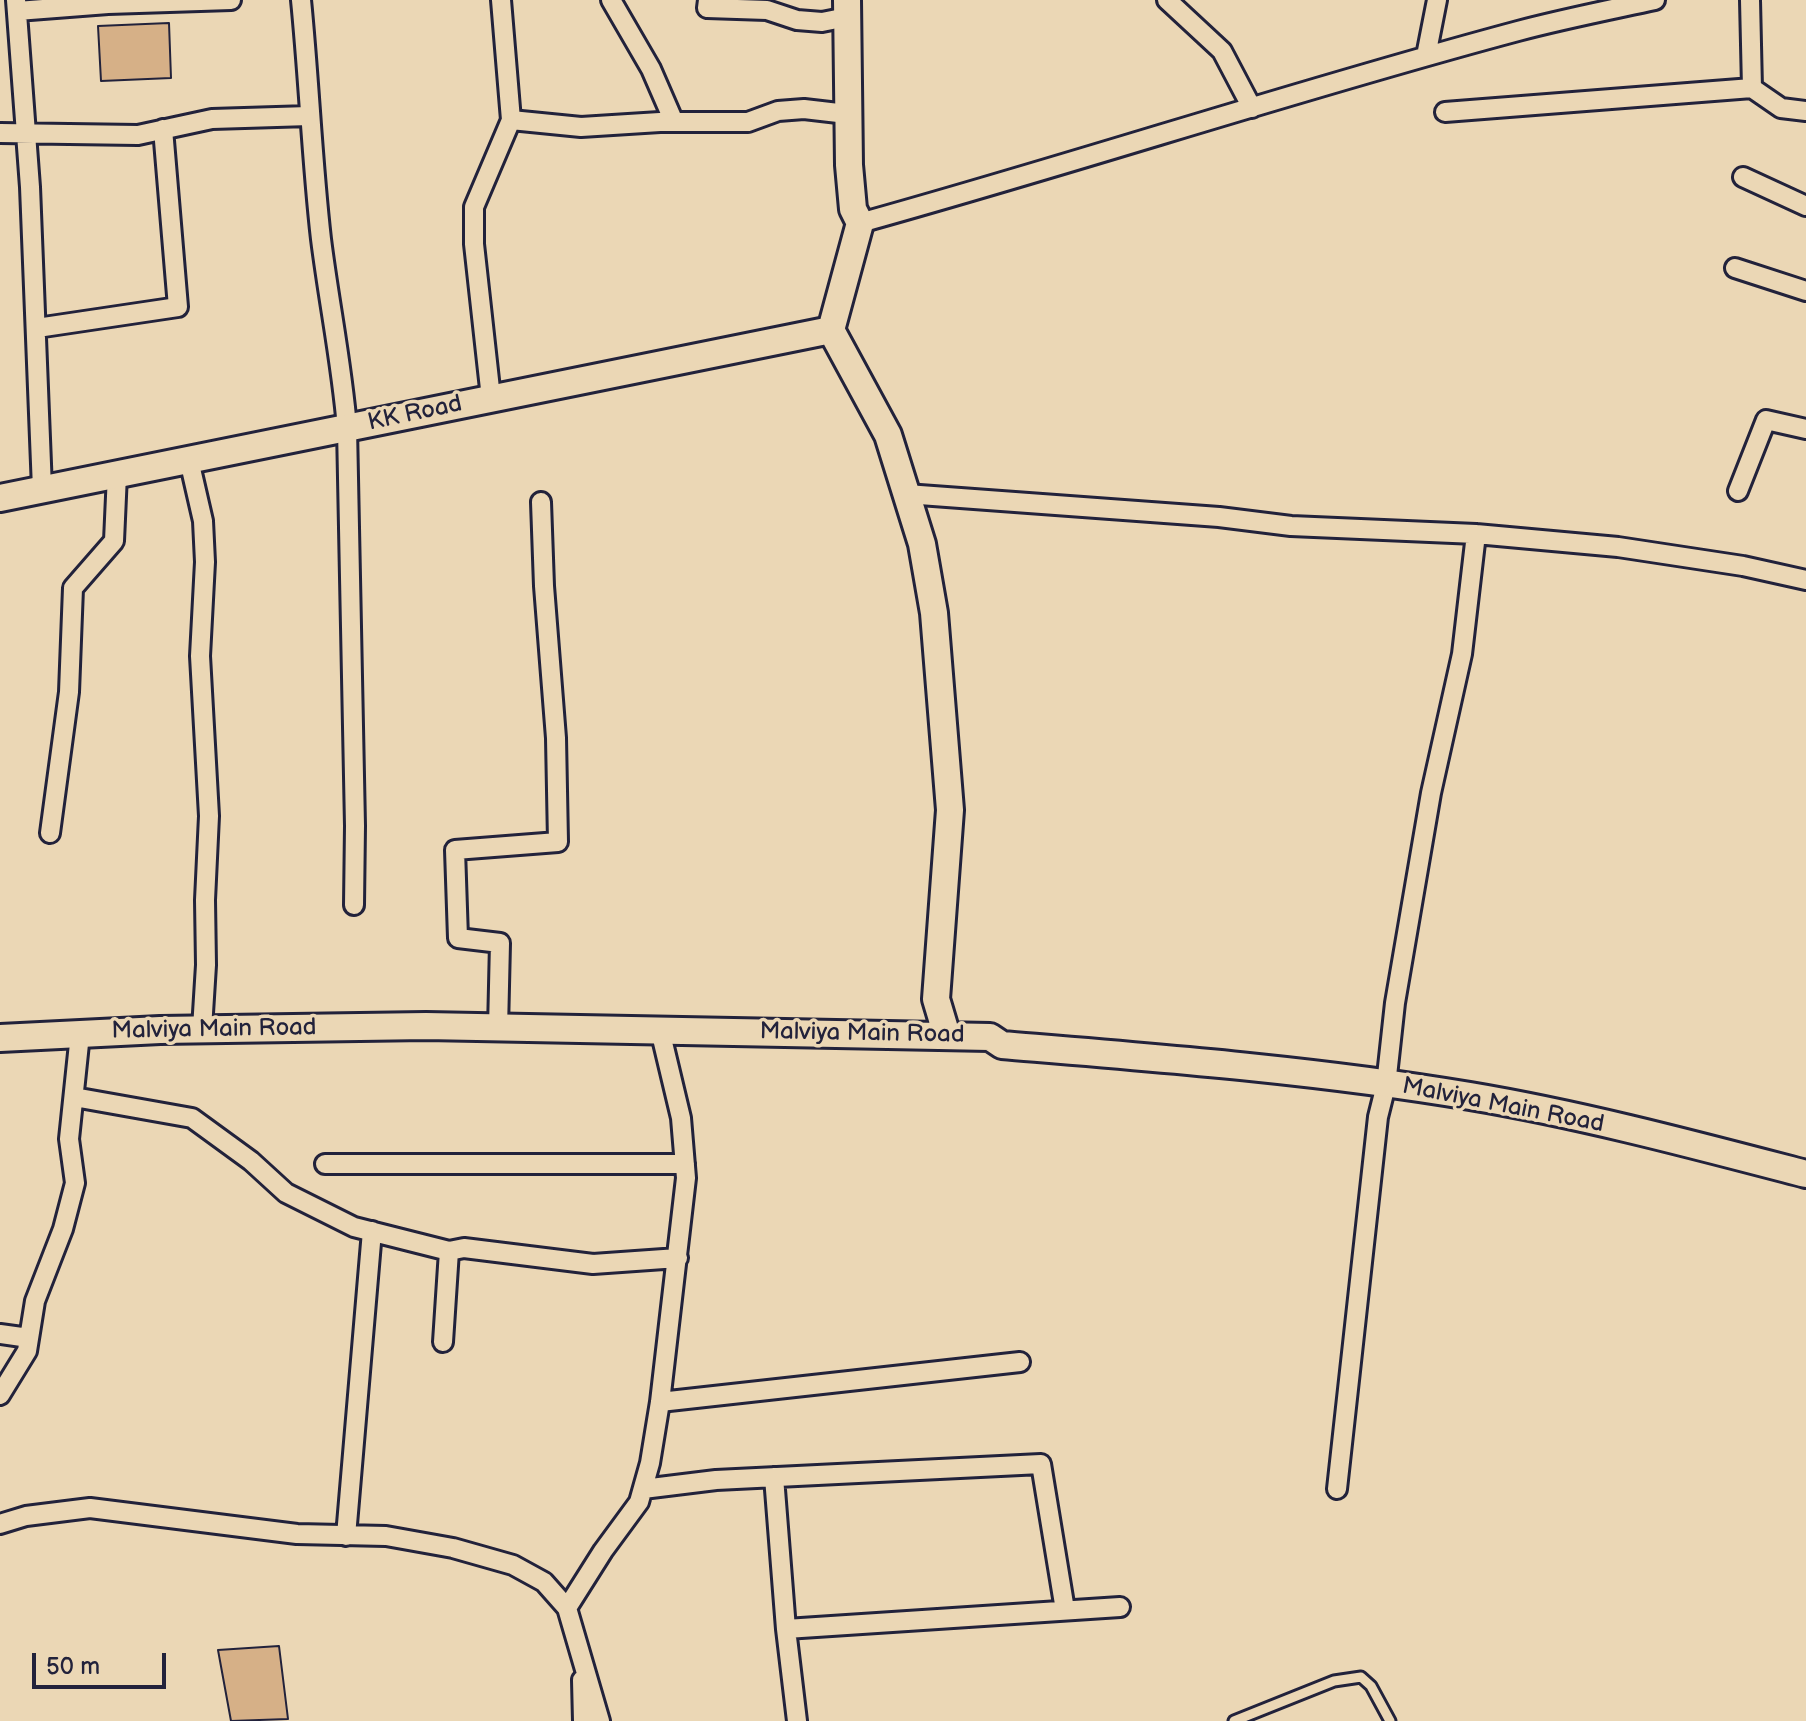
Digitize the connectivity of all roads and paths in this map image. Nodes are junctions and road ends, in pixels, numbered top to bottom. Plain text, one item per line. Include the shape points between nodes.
1 (231, 0) edge
2 (301, 0) edge
3 (501, 0) edge
4 (611, 0) edge
5 (708, 0) edge
6 (1167, 0) edge
7 (1437, 0) edge
8 (1655, 0) edge
9 (1750, 0) edge
10 (17, 5) edge
11 (847, 8) edge
12 (1426, 56) junction
13 (1752, 88) junction
14 (1252, 108) junction
15 (1806, 111) edge
16 (1445, 112) dead end
17 (847, 114) junction
18 (309, 116) junction
19 (511, 120) junction
20 (674, 122) junction
21 (163, 129) junction
22 (26, 132) junction
23 (0, 133) edge
24 (1743, 177) dead end
25 (1806, 206) edge
26 (860, 223) junction
27 (1735, 268) dead end
28 (1806, 291) edge
29 (37, 328) junction
30 (831, 330) junction
31 (491, 398) junction
32 (347, 428) junction
33 (1806, 429) edge
34 (189, 460) junction
35 (117, 474) junction
36 (42, 489) junction
37 (1738, 491) dead end
38 (906, 494) junction
39 (0, 498) edge
40 (541, 502) dead end
41 (1476, 534) junction
42 (1806, 580) edge
43 (50, 833) dead end
44 (354, 905) dead end
45 (202, 1029) junction
46 (498, 1029) junction
47 (660, 1030) junction
48 (80, 1034) junction
49 (947, 1036) junction
50 (0, 1038) edge
51 (1387, 1076) junction
52 (74, 1097) junction
53 (1677, 1133) junction
54 (1806, 1156) edge
55 (325, 1164) dead end
56 (685, 1164) junction
57 (1806, 1174) edge
58 (372, 1231) junction
59 (449, 1251) junction
60 (678, 1258) junction
61 (0, 1334) edge
62 (29, 1338) junction
63 (443, 1342) dead end
64 (1020, 1362) dead end
65 (0, 1395) edge
66 (660, 1402) junction
67 (774, 1477) junction
68 (643, 1489) junction
69 (1337, 1489) dead end
70 (1, 1521) edge
71 (346, 1536) junction
72 (1120, 1607) dead end
73 (567, 1608) junction
74 (1065, 1610) junction
75 (786, 1629) junction
76 (581, 1649) junction
77 (583, 1721) edge
78 (600, 1721) edge
79 (797, 1721) edge
80 (1234, 1721) edge
81 (1390, 1721) edge

1 - 10 street
2 - 18 street
3 - 19 street
4 - 20 street
5 - 11 street via 707,8 767,10 822,22
6 - 14 street via 1222,51
7 - 12 street
8 - 12 street
9 - 13 street
10 - 22 street
11 - 17 street
12 - 14 street
13 - 15 street via 1781,108
13 - 16 street
14 - 26 street
17 - 20 street via 804,109 748,122
17 - 26 street via 853,209
18 - 21 street via 212,119
18 - 32 street
19 - 20 street via 581,127
19 - 31 street via 474,207
21 - 22 street via 138,135
21 - 29 street via 178,307
22 - 23 street
22 - 29 street
24 - 25 street
26 - 30 street
27 - 28 street
29 - 36 street
30 - 31 street, KK Road
30 - 38 street via 888,435
31 - 32 street, KK Road
32 - 34 street, KK Road
32 - 44 street
33 - 37 street via 1766,420
34 - 35 street, KK Road
34 - 45 street via 203,521 205,562 200,656 209,816
35 - 36 street, KK Road
35 - 43 street via 114,541 73,588 69,692
36 - 39 street, KK Road
38 - 41 street via 1291,526
38 - 49 street via 922,544 934,613 947,756 950,810 936,999
40 - 46 street via 558,842 455,850 458,938 500,943
41 - 42 street via 1618,547
41 - 51 street via 1462,654 1431,793
45 - 46 street, Malviya Main Road
45 - 48 street, Malviya Main Road
46 - 47 street, Malviya Main Road
47 - 49 street, Malviya Main Road
47 - 56 street via 681,1118
48 - 50 street, Malviya Main Road
48 - 52 street
49 - 51 street, Malviya Main Road via 990,1037 1001,1029 1118,1047 1262,1051
51 - 53 street, Malviya Main Road via 1540,1096
51 - 69 street via 1378,1117
52 - 58 street via 192,1118 286,1193
52 - 62 street via 69,1139 75,1183 35,1301
53 - 54 street
53 - 57 street
55 - 56 street
56 - 60 street
58 - 59 street
58 - 71 street
59 - 60 street via 464,1248 593,1264
59 - 63 street
60 - 66 street
61 - 62 street
62 - 65 street via 27,1351
64 - 66 street
66 - 68 street
67 - 68 street
67 - 74 street via 1041,1464
67 - 75 street
68 - 73 street
70 - 71 street via 90,1508
71 - 73 street via 386,1536 513,1565 544,1582
72 - 74 street
73 - 76 street
74 - 75 street
75 - 79 street
76 - 77 street
76 - 78 street
80 - 81 lane via 1334,1681 1361,1677

